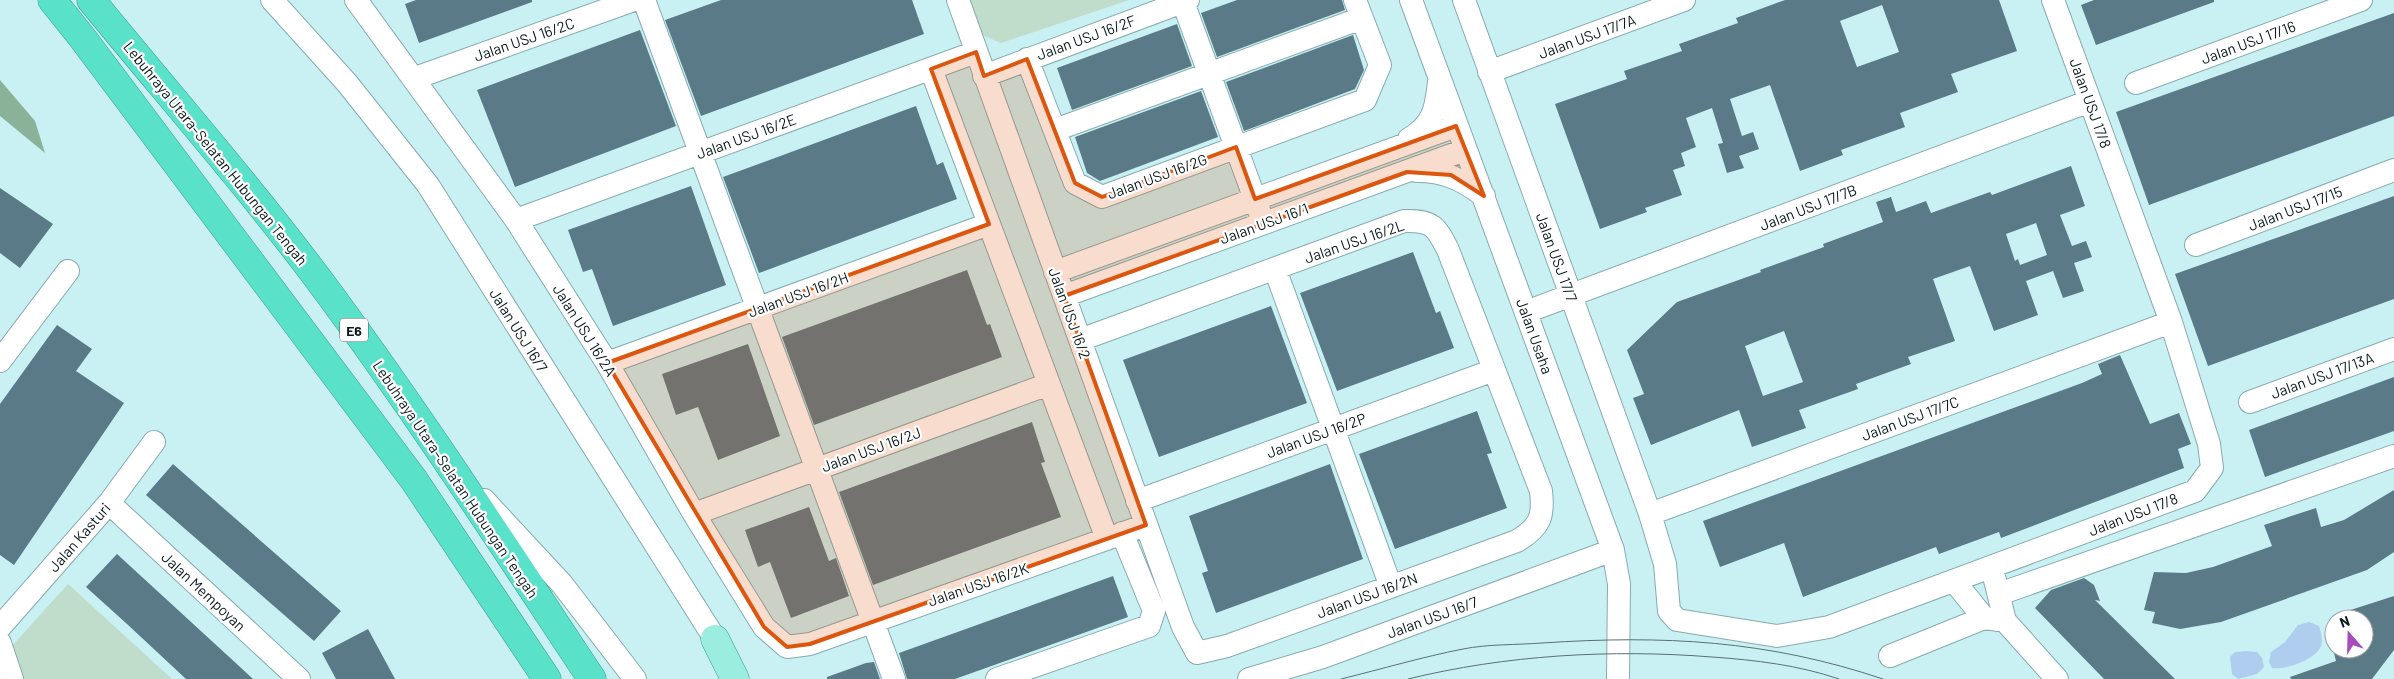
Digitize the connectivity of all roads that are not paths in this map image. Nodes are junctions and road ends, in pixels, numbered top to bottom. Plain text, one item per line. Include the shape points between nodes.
1 (52, 0) edge
2 (91, 0) edge
3 (272, 0) edge
4 (356, 0) edge
5 (634, 0) edge
6 (644, 0) edge
7 (958, 0) edge
8 (1411, 0) edge
9 (1464, 0) edge
10 (1684, 0) edge
11 (2052, 0) edge
12 (2361, 0) edge
13 (1186, 1) edge
14 (1358, 9) edge
15 (976, 52) junction
16 (1027, 59) junction
17 (931, 69) junction
18 (1489, 72) junction
19 (1209, 73) junction
20 (984, 76) junction
21 (415, 78) junction
22 (1439, 78) junction
23 (2136, 83) dead end
24 (2090, 101) junction
25 (1456, 126) junction
26 (1055, 130) junction
27 (1236, 147) junction
28 (1394, 149) junction
29 (1465, 150) junction
30 (700, 153) junction
31 (2394, 170) edge
32 (1407, 172) junction
33 (1484, 196) junction
34 (1255, 199) junction
35 (516, 220) junction
36 (990, 224) junction
37 (1264, 224) junction
38 (2196, 245) dead end
39 (1275, 269) junction
40 (68, 271) dead end
41 (1055, 272) junction
42 (1064, 296) junction
43 (1571, 296) junction
44 (757, 308) junction
45 (1526, 312) junction
46 (2170, 322) junction
47 (1080, 340) junction
48 (2394, 349) edge
49 (0, 361) edge
50 (607, 363) junction
51 (1494, 370) junction
52 (1049, 384) junction
53 (2250, 402) dead end
54 (1333, 429) junction
55 (154, 442) dead end
56 (442, 455) junction
57 (2394, 456) edge
58 (816, 469) junction
59 (1137, 501) junction
60 (1542, 502) joint
61 (110, 503) junction
62 (694, 514) junction
63 (1650, 514) junction
64 (1146, 525) junction
65 (1115, 536) junction
66 (1613, 550) junction
67 (1991, 568) junction
68 (1954, 581) junction
69 (1391, 587) junction
70 (1999, 594) junction
71 (1995, 620) junction
72 (873, 622) junction
73 (1183, 626) joint
74 (0, 627) edge
75 (714, 639) junction
76 (0, 643) edge
77 (810, 644) joint
78 (1890, 656) dead end
79 (12, 679) edge
80 (299, 679) edge
81 (547, 679) edge
82 (592, 679) edge
83 (635, 679) edge
84 (735, 679) edge
85 (741, 679) edge
86 (894, 679) edge
87 (997, 679) edge
88 (1249, 679) edge
89 (1618, 679) edge
90 (2056, 679) edge

1 - 81 highway via 414,480
2 - 56 highway, Lebuhraya Utara–Selatan Hubungan Tengah / E6 via 266,210
3 - 75 street, Jalan USJ 16/7 via 347,83 428,185
4 - 21 street, Jalan USJ 16/2A
5 - 21 street, Jalan USJ 16/2C
6 - 30 street
7 - 15 street, Jalan USJ 16/2
8 - 22 street, Jalan Usaha
9 - 18 street, Jalan USJ 17/7
10 - 18 street, Jalan USJ 17/7A
11 - 24 street, Jalan USJ 17/8
12 - 23 street, Jalan USJ 17/16
13 - 16 street, Jalan USJ 16/2F
13 - 19 street
14 - 19 street
14 - 27 street, Jalan USJ 16/2G via 1380,64 1365,100
15 - 17 street, Jalan USJ 16/2E
15 - 20 street, Jalan USJ 16/2
16 - 20 street, Jalan USJ 16/2F
16 - 26 street, Jalan USJ 16/2G
17 - 30 street, Jalan USJ 16/2E
17 - 36 street
18 - 43 street, Jalan USJ 17/7
19 - 26 street
19 - 27 street
20 - 41 street, Jalan USJ 16/2
21 - 35 street, Jalan USJ 16/2A
22 - 25 street, Jalan Usaha
22 - 28 street via 1436,111 1414,136
24 - 43 street, Jalan USJ 17/7B
24 - 46 street, Jalan USJ 17/8
25 - 28 street, Jalan USJ 16/1
25 - 29 street, Jalan Usaha
26 - 27 street, Jalan USJ 16/2G via 1075,183 1102,197
27 - 34 street
28 - 34 street, Jalan USJ 16/1
29 - 32 street, Jalan USJ 16/1
29 - 33 street, Jalan Usaha
30 - 35 street, Jalan USJ 16/2E
30 - 44 street
31 - 38 street, Jalan USJ 17/15
32 - 33 street via 1435,171 1451,175
32 - 37 street, Jalan USJ 16/1
33 - 45 street, Jalan Usaha
34 - 37 street
34 - 41 street, Jalan USJ 16/1
35 - 50 street, Jalan USJ 16/2A
36 - 44 street, Jalan USJ 16/2H
36 - 52 street
37 - 42 street, Jalan USJ 16/1
39 - 47 street, Jalan USJ 16/2L
39 - 51 street, Jalan USJ 16/2L via 1404,221 1423,220 1437,229 1448,250
39 - 54 street
40 - 49 street
41 - 42 street, Jalan USJ 16/2
42 - 47 street, Jalan USJ 16/2
43 - 45 street, Jalan USJ 17/7B
43 - 63 street, Jalan USJ 17/7
44 - 50 street, Jalan USJ 16/2H
44 - 58 street
45 - 66 street, Jalan Usaha
46 - 63 street, Jalan USJ 17/7C
46 - 67 street, Jalan USJ 17/8 via 2210,444 2212,468 2195,491
47 - 59 street, Jalan USJ 16/2
48 - 53 street, Jalan USJ 17/13A
50 - 62 street, Jalan USJ 16/2A
51 - 54 street, Jalan USJ 16/2P
51 - 60 street, Jalan USJ 16/2L via 1541,491
52 - 58 street, Jalan USJ 16/2J
52 - 65 street
54 - 59 street, Jalan USJ 16/2P
54 - 69 street
55 - 61 street, Jalan Kasturi
56 - 82 highway, Lebuhraya Utara–Selatan Hubungan Tengah / E6
56 - 83 street via 562,584
57 - 70 street
58 - 62 street, Jalan USJ 16/2J
58 - 72 street
59 - 64 street, Jalan USJ 16/2
60 - 69 street, Jalan USJ 16/2N via 1538,526 1517,541
61 - 74 street, Jalan Kasturi
61 - 80 street, Jalan Mempoyan
62 - 77 street, Jalan USJ 16/2A via 764,627 787,647
63 - 68 street, Jalan USJ 17/8 via 1665,564 1669,611 1677,620 1777,636 1829,627
64 - 65 street, Jalan USJ 16/2K
64 - 73 street, Jalan USJ 16/2
65 - 72 street, Jalan USJ 16/2K
65 - 87 street via 1154,611 1149,626
66 - 88 street, Jalan USJ 16/7 via 1323,657
66 - 89 street, Jalan Usaha via 1619,584
67 - 68 street, Jalan USJ 17/8
67 - 70 street
68 - 71 street
69 - 73 street, Jalan USJ 16/2N via 1227,646 1197,653
70 - 71 street
71 - 78 street
71 - 90 street
72 - 77 street, Jalan USJ 16/2K
72 - 86 street
75 - 84 main road
75 - 85 street, Jalan USJ 16/7
76 - 79 street

